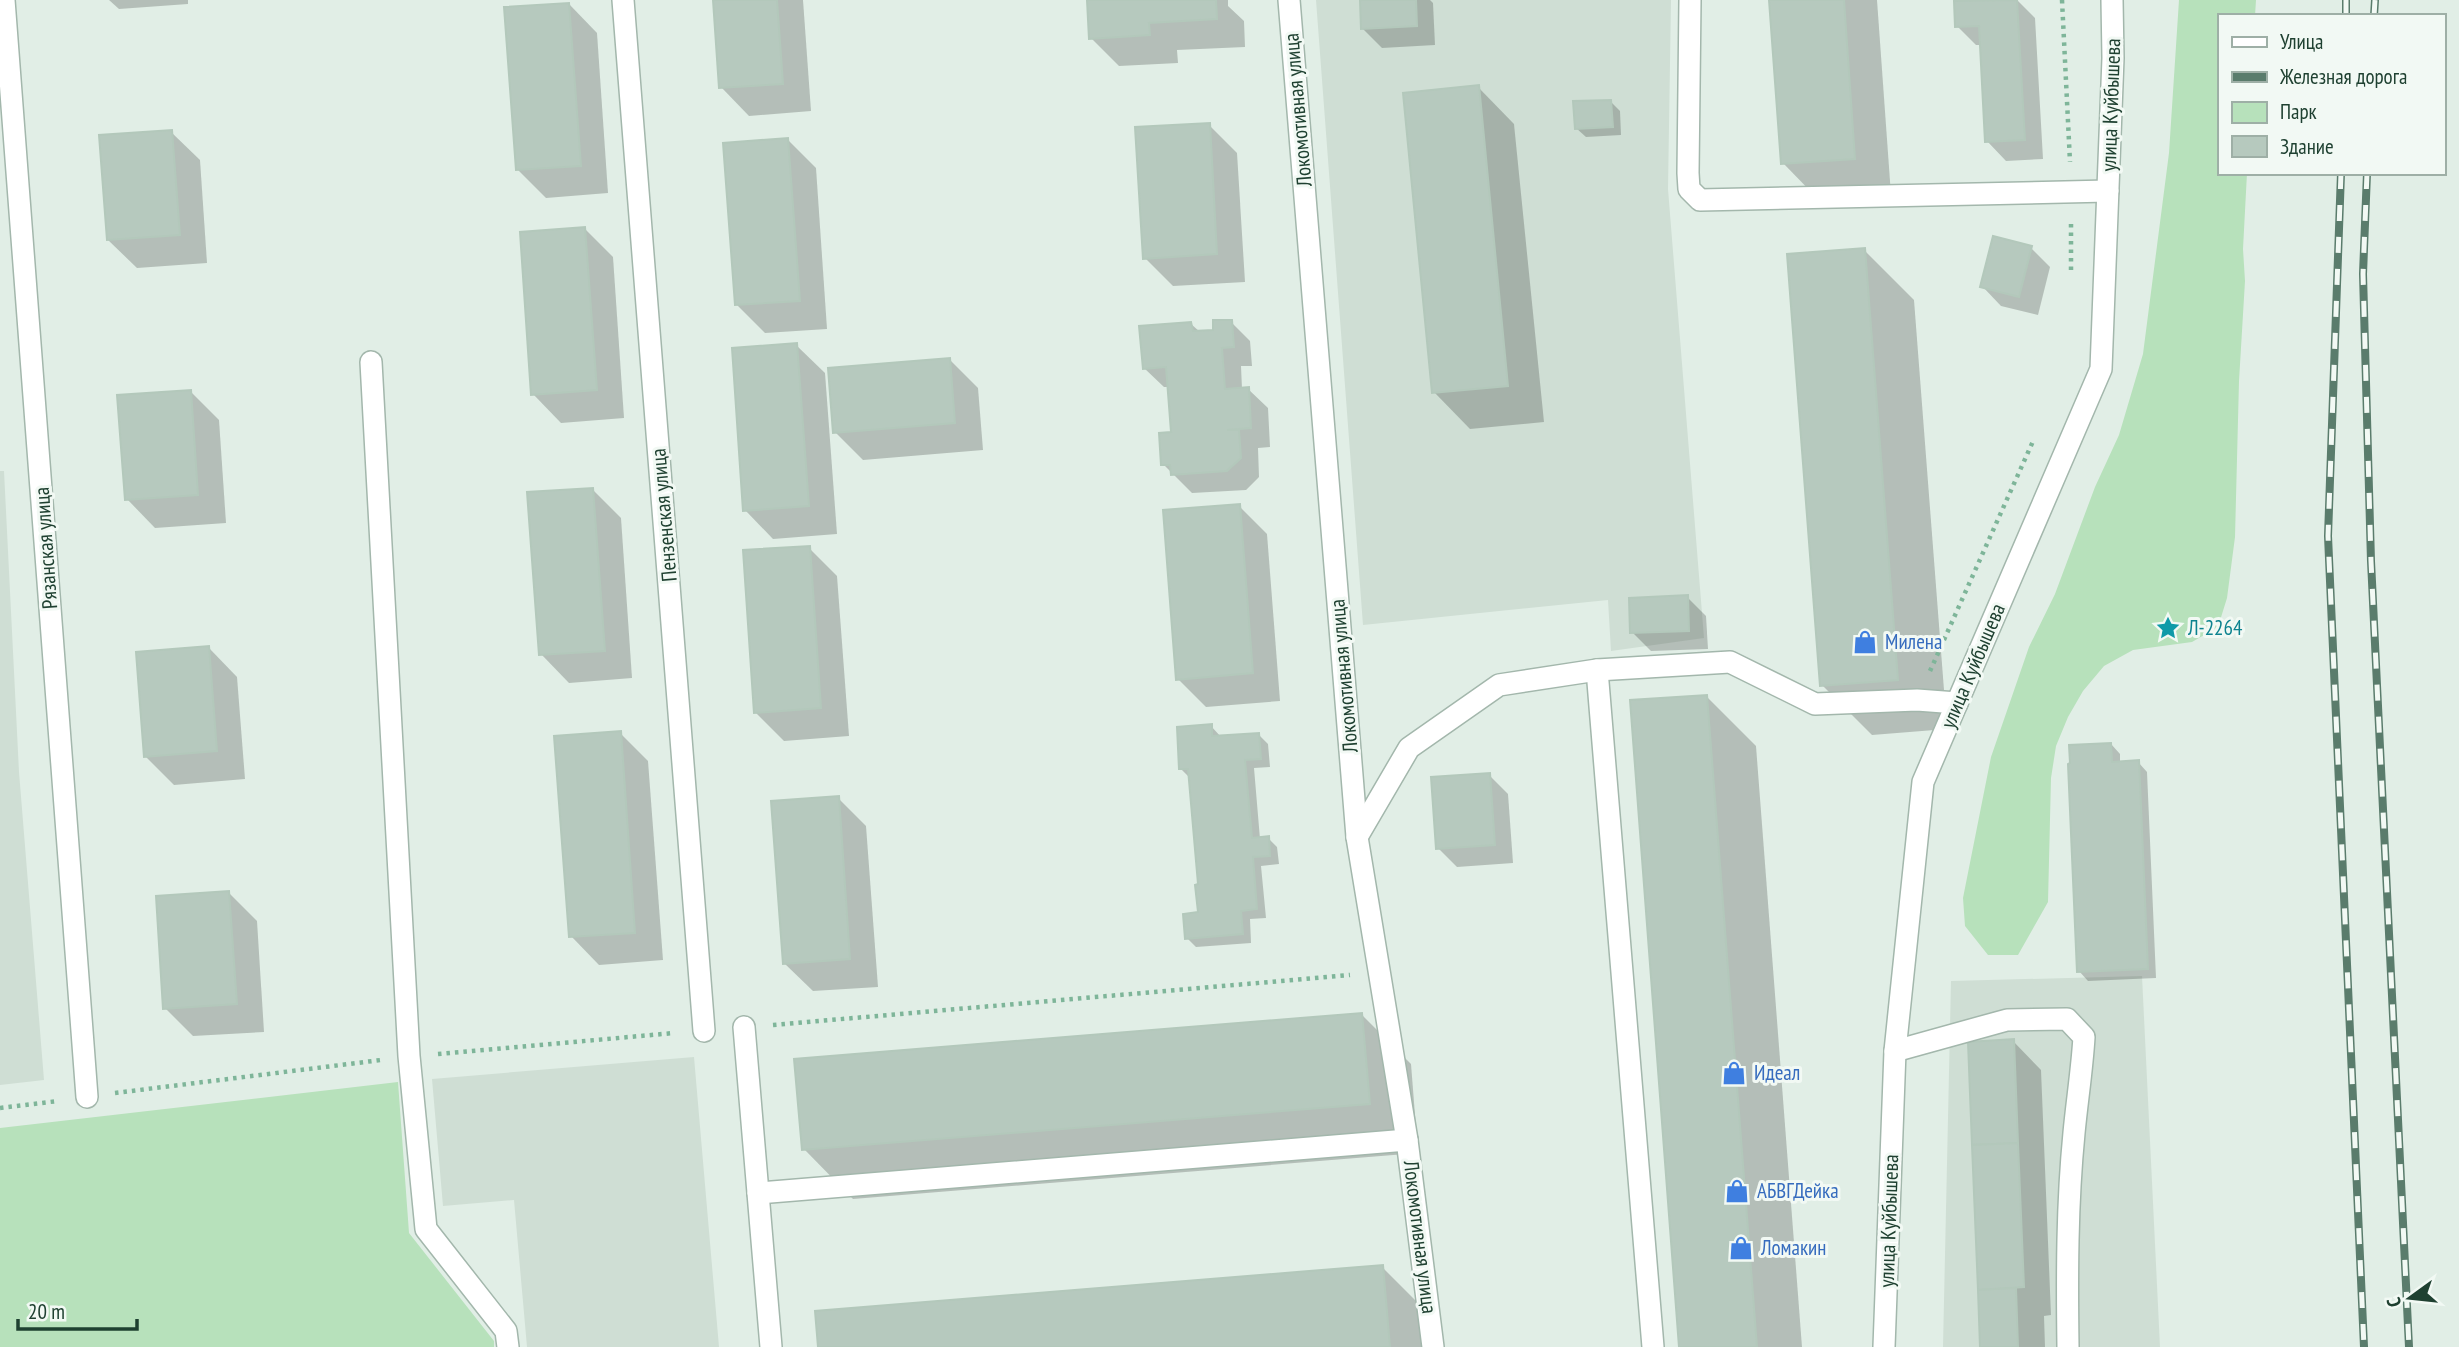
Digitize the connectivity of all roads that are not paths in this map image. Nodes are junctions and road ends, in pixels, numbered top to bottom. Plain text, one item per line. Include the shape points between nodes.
1 (4, 0) edge
2 (623, 0) edge
3 (1289, 0) edge
4 (1690, 0) edge
5 (2112, 0) edge
6 (2108, 191) junction
7 (371, 362) dead end
8 (1597, 670) junction
9 (1957, 703) junction
10 (1357, 836) junction
11 (744, 1027) road end
12 (704, 1031) road end
13 (1895, 1051) junction
14 (87, 1097) road end
15 (1407, 1140) junction
16 (758, 1193) junction
17 (508, 1347) edge
18 (771, 1347) edge
19 (1433, 1347) edge
20 (1653, 1347) edge
21 (1884, 1347) edge
22 (2068, 1347) edge

1 - 14 street, Рязанская улица
2 - 12 street, Пензенская улица
3 - 10 street, Локомотивная улица
4 - 6 street via 1689,189 1700,200
5 - 6 street, улица Куйбышева
6 - 9 street, улица Куйбышева via 2101,369
7 - 17 street via 409,1056 426,1229 506,1331
8 - 9 street via 1730,662 1815,704
8 - 10 street via 1499,685 1409,748
8 - 20 street
9 - 13 street, улица Куйбышева via 1923,782
10 - 15 street, Локомотивная улица
11 - 16 street
13 - 21 street, улица Куйбышева
13 - 22 street via 2007,1020 2067,1019 2084,1037 2067,1264
15 - 16 street
15 - 19 street, Локомотивная улица
16 - 18 street

